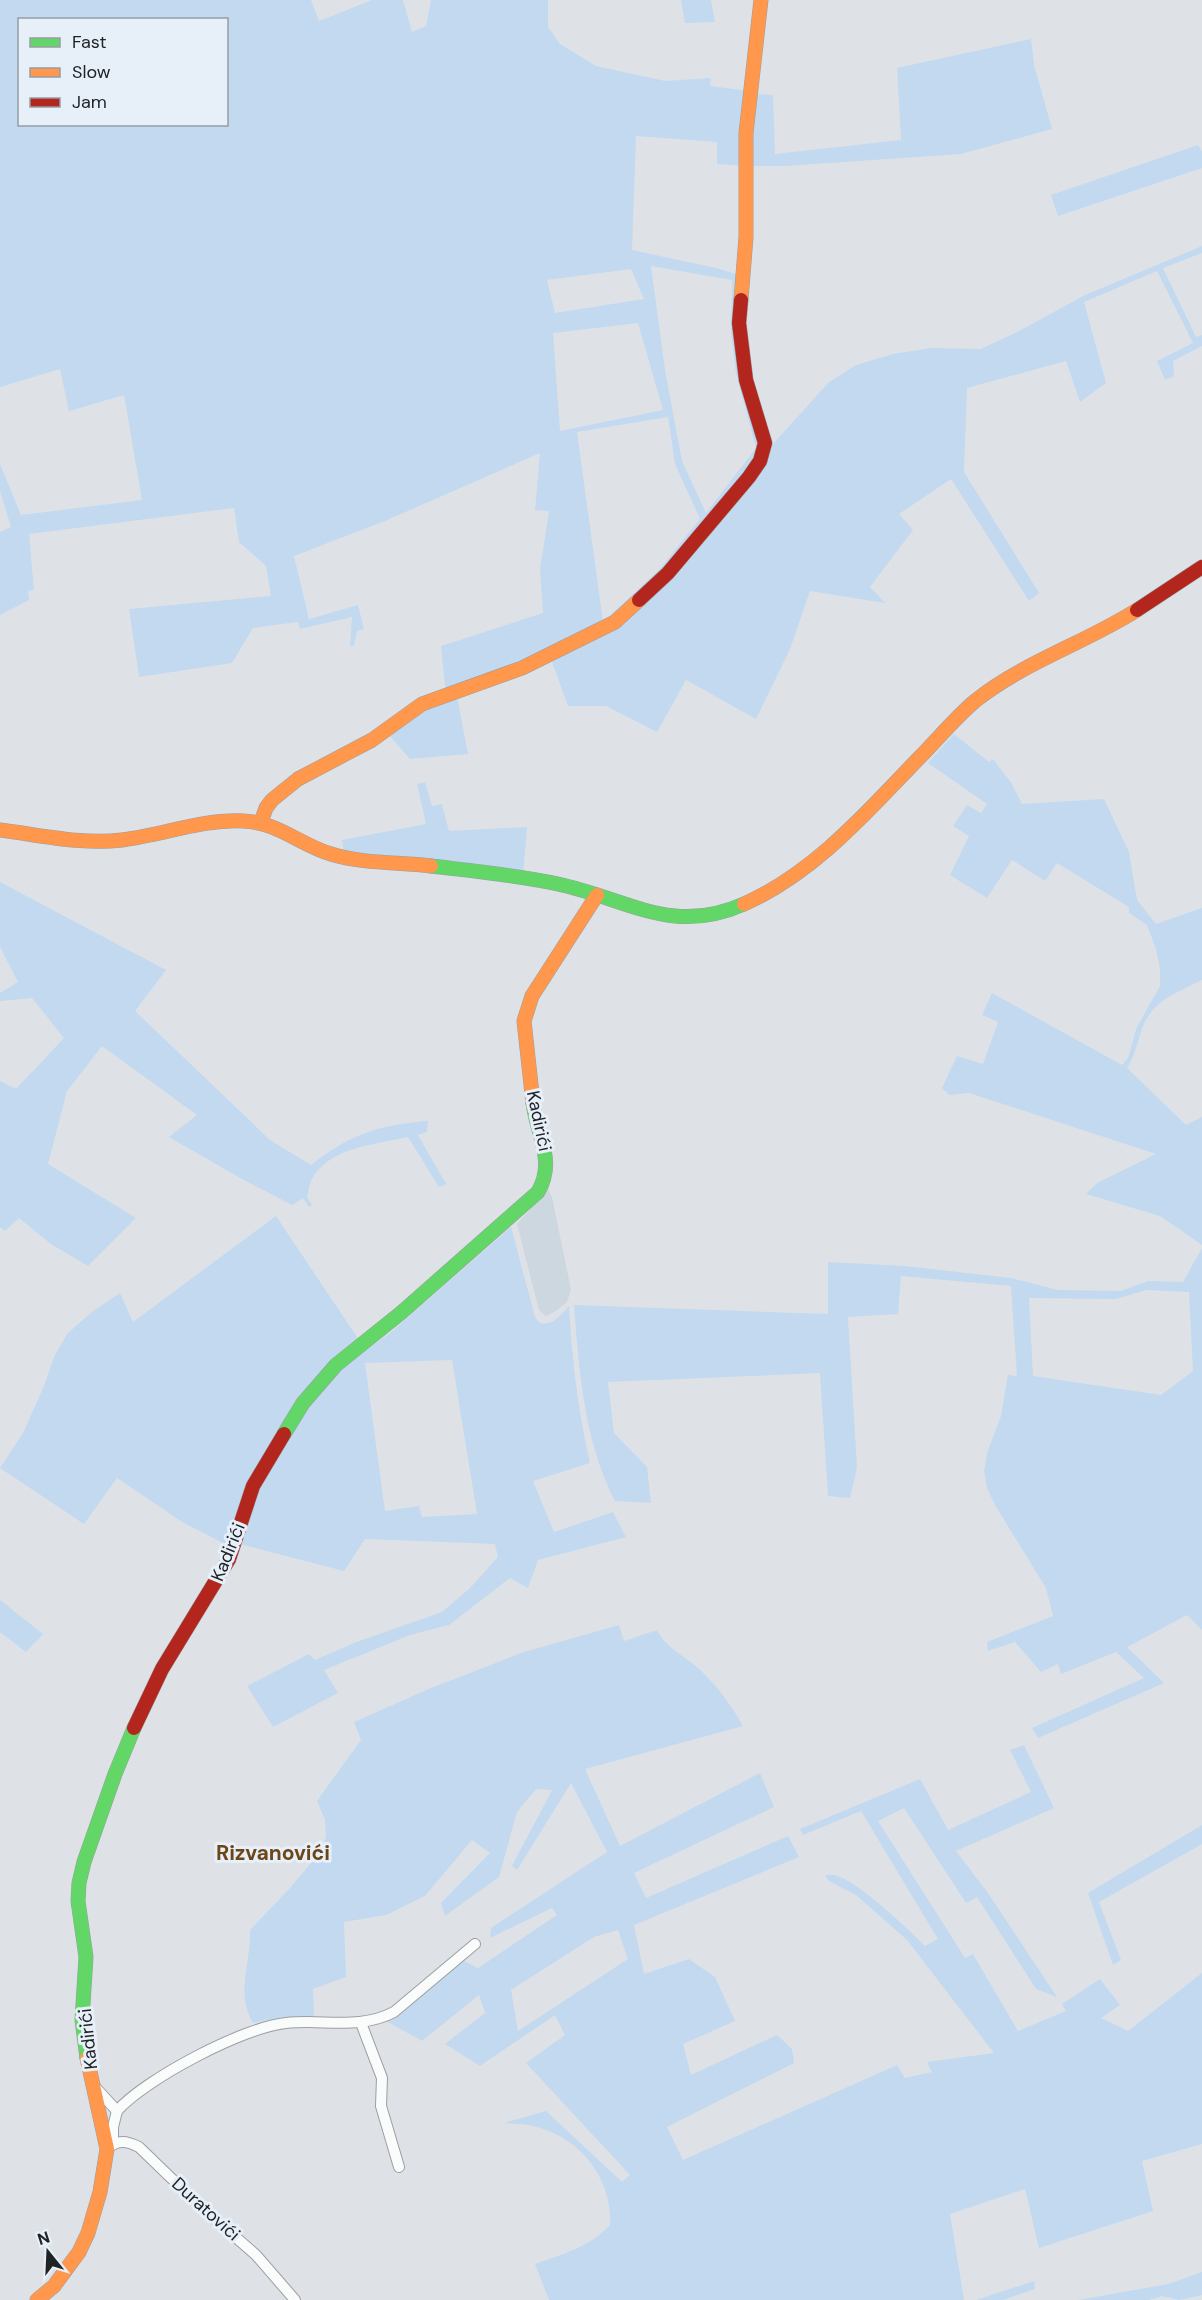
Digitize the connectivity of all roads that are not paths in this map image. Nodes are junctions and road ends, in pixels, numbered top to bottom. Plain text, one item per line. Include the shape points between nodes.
1 (761, 0) edge
2 (1202, 567) edge
3 (261, 822) junction
4 (0, 830) edge
5 (597, 895) junction
6 (475, 1944) dead end
7 (362, 2023) junction
8 (93, 2084) junction
9 (117, 2111) junction
10 (110, 2147) junction
11 (399, 2167) dead end
12 (37, 2300) edge
13 (295, 2300) edge

1 - 3 street via 746,132 746,237 739,323 746,380 765,443 760,461 668,573 615,622 522,668 422,705 372,740 293,783 272,800
2 - 5 street via 1117,623 1015,675 978,699 847,832 817,859 762,895 717,915 685,919 666,917
3 - 4 street via 191,826 116,840
3 - 5 street via 335,855 520,879
5 - 8 street, Kadirići via 532,996 524,1021 534,1108 547,1161 545,1180 513,1216 336,1365 303,1403 253,1486 229,1559 162,1669 115,1774 79,1883 79,1917 86,1957 83,2032
6 - 7 street via 394,2012
7 - 9 street via 287,2023 261,2028 171,2070
7 - 11 street via 382,2078 381,2106
8 - 9 street
8 - 10 street, Kadirići
9 - 10 street
10 - 12 street, Kadirići via 101,2193 79,2254 68,2271
10 - 13 street, Duratovići via 120,2141 129,2142 148,2154 256,2255

